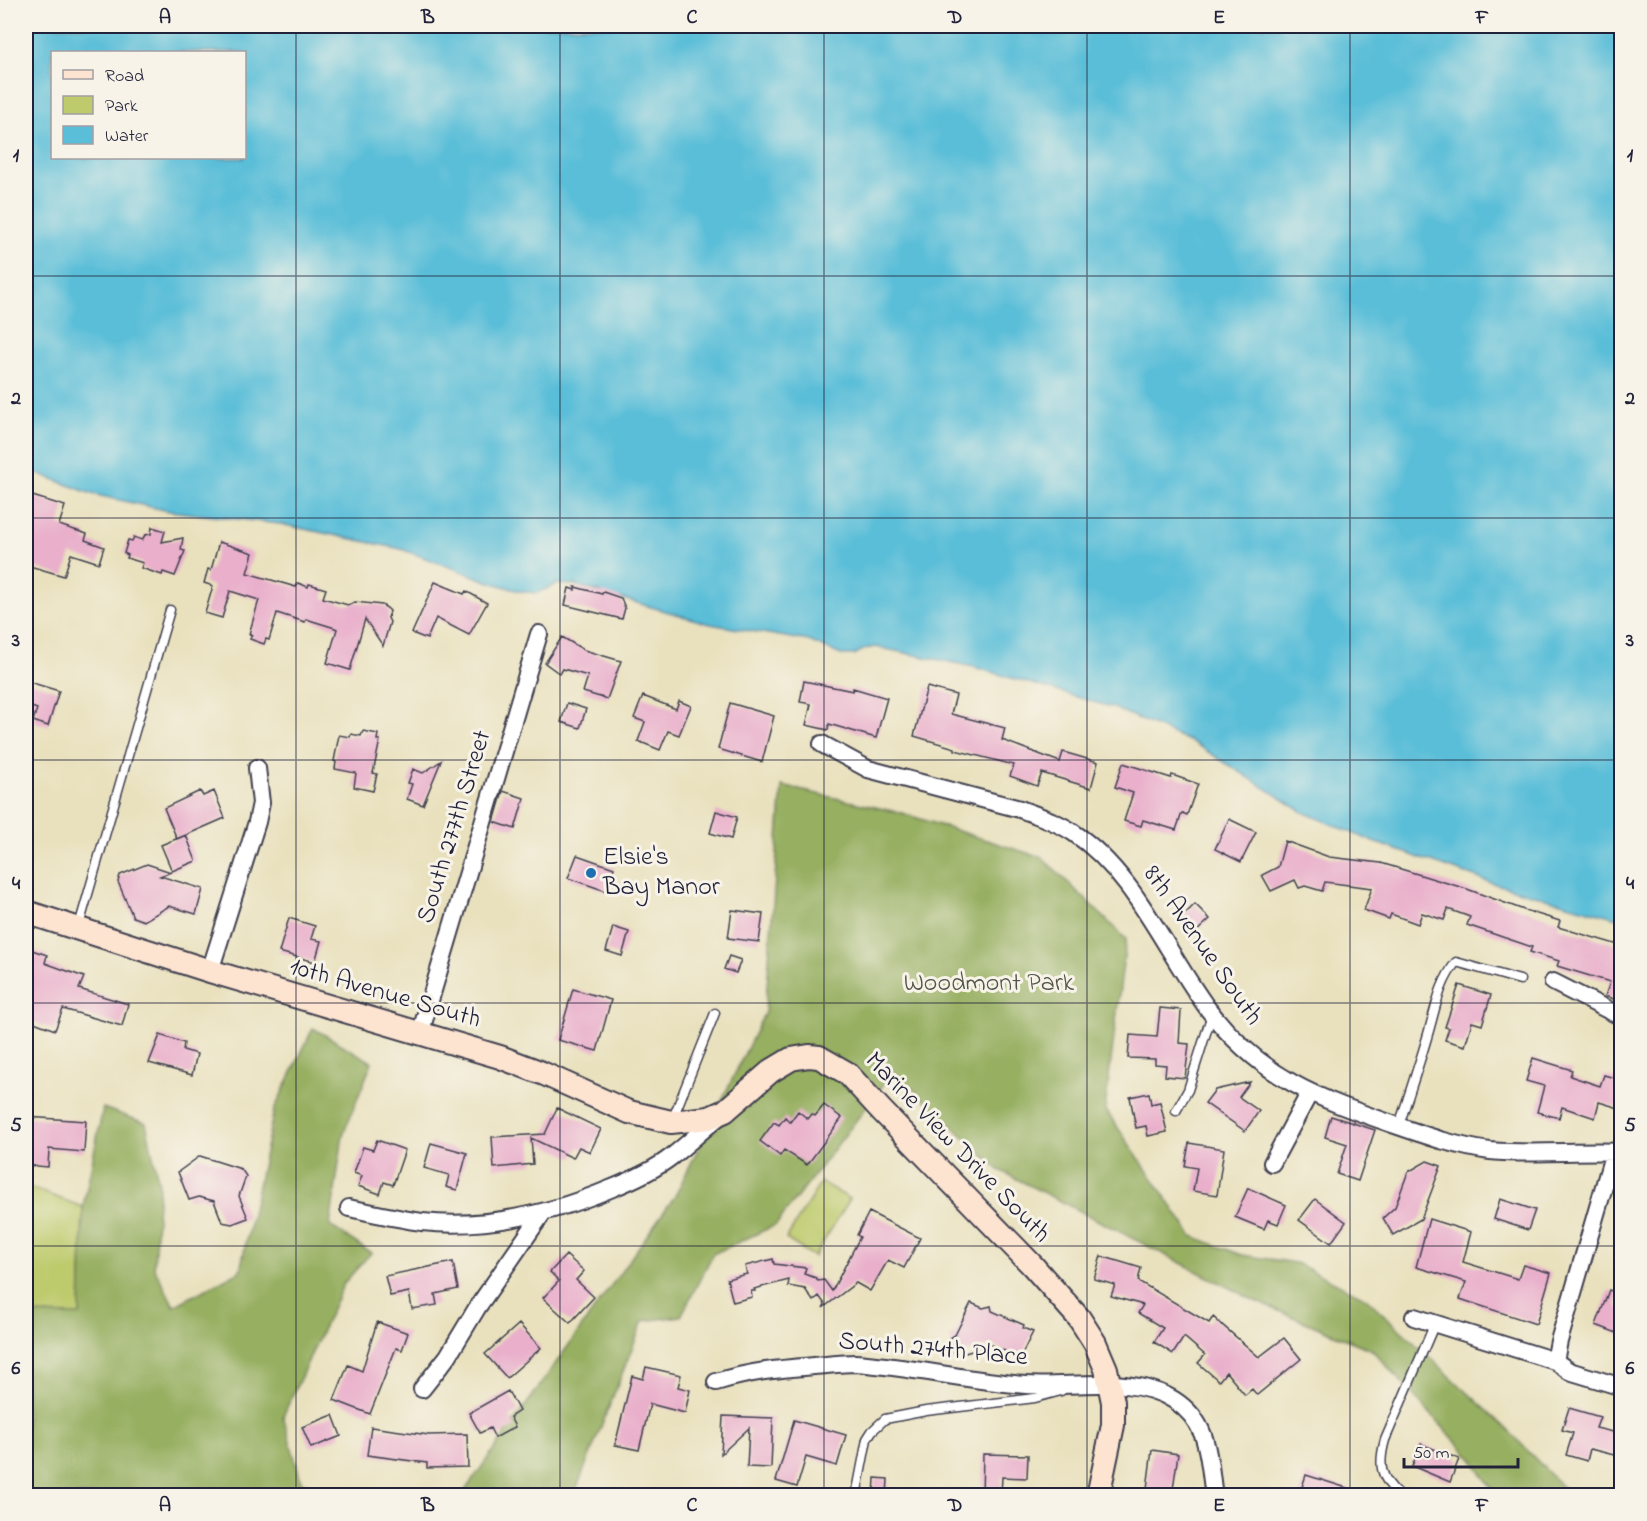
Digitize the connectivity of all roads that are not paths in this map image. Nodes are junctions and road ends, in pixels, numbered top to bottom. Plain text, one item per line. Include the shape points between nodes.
1 (170, 610) dead end
2 (539, 634) dead end
3 (822, 744) dead end
4 (256, 768) dead end
5 (26, 912) edge
6 (78, 929) junction
7 (210, 971) junction
8 (1520, 980) dead end
9 (1553, 982) dead end
10 (715, 1013) dead end
11 (1212, 1013) junction
12 (1622, 1017) edge
13 (420, 1035) junction
14 (1310, 1092) junction
15 (725, 1111) junction
16 (1176, 1111) dead end
17 (671, 1122) junction
18 (1399, 1126) junction
19 (1618, 1152) edge
20 (1272, 1163) dead end
21 (350, 1208) dead end
22 (542, 1214) junction
23 (1414, 1317) dead end
24 (1435, 1323) junction
25 (1556, 1361) junction
26 (716, 1382) dead end
27 (1085, 1385) junction
28 (1110, 1385) junction
29 (1622, 1387) edge
30 (422, 1389) dead end
31 (856, 1496) edge
32 (1098, 1496) edge
33 (1214, 1496) edge
34 (1400, 1496) edge

1 - 6 lane
2 - 13 street, South 277th Street
3 - 11 street, 8th Avenue South via 868,769 1020,809 1073,832 1118,872
4 - 7 street via 261,803 257,822
5 - 6 main road, 10th Avenue South
6 - 7 main road, 10th Avenue South
7 - 13 main road, 10th Avenue South
8 - 18 lane via 1456,962 1445,976 1436,1000
9 - 12 street
10 - 17 lane
11 - 14 street, 8th Avenue South via 1248,1053
11 - 16 lane via 1188,1090
13 - 17 main road, 10th Avenue South via 500,1057 629,1112
14 - 18 street, 8th Avenue South
14 - 20 street
15 - 17 main road, 10th Avenue South via 709,1118
15 - 22 street, Marine View Drive South via 670,1158 645,1173
15 - 28 main road, Marine View Drive South via 791,1059 819,1057 847,1073 1079,1318 1095,1343
18 - 19 street, 8th Avenue South via 1487,1150
19 - 25 street
21 - 22 street, Marine View Drive South via 452,1224
22 - 30 street
23 - 24 street
24 - 25 street
24 - 34 lane via 1380,1457 1385,1478
25 - 29 street via 1569,1371
26 - 27 street, South 274th Place via 761,1370 854,1363 1026,1385
27 - 28 street, South 274th Place
27 - 31 lane via 1035,1398 885,1419 867,1439
28 - 32 main road, Marine View Drive South via 1113,1425
28 - 33 street, South 274th Place via 1155,1391 1189,1412 1206,1437

